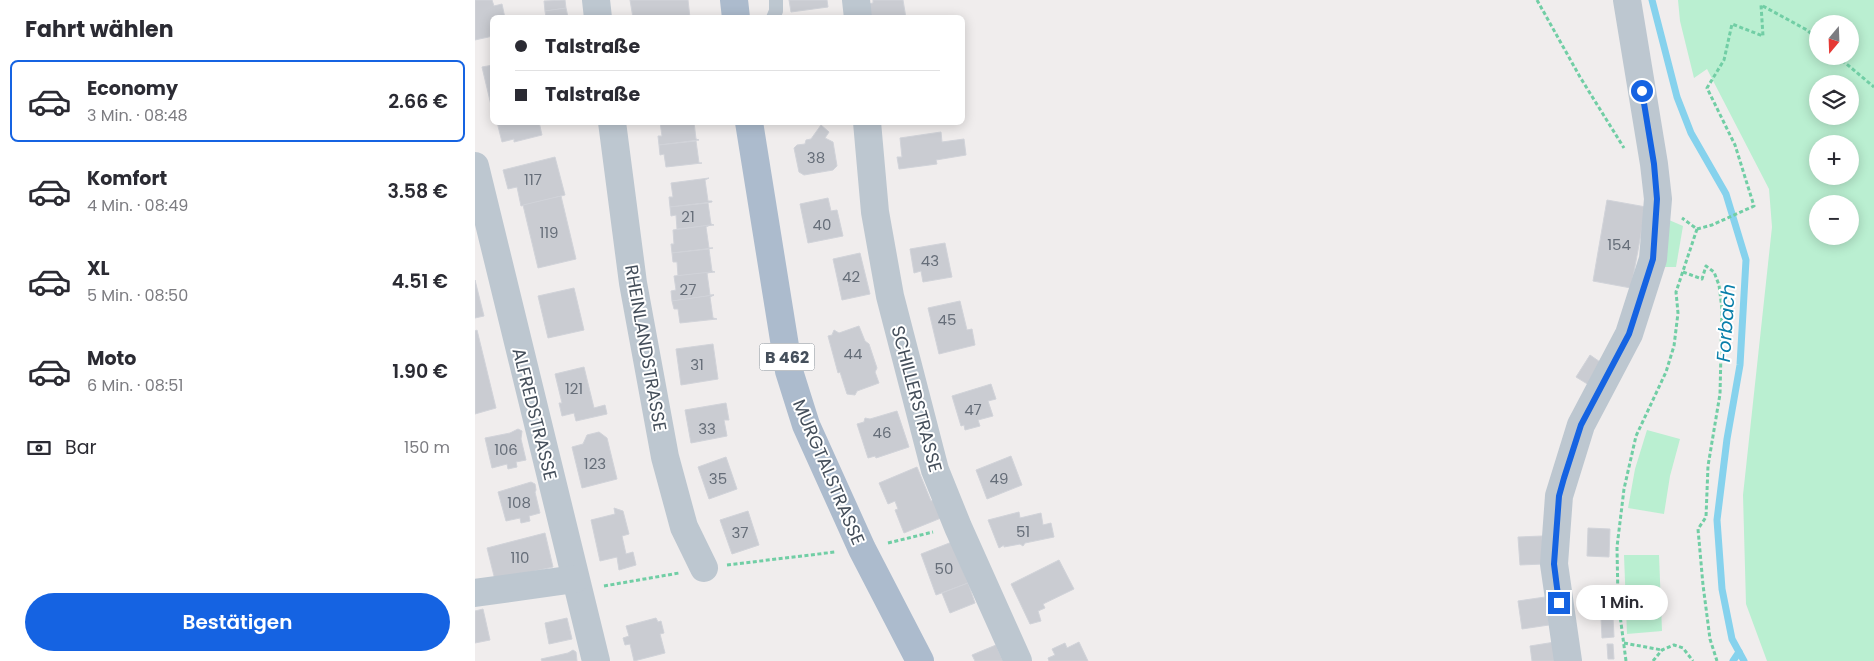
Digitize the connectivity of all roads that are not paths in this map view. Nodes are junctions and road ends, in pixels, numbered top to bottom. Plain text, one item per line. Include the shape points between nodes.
1 (596, 0) edge
2 (734, 0) edge
3 (777, 0) edge
4 (856, 0) edge
5 (1627, 0) edge
6 (598, 15) edge
7 (736, 15) edge
8 (774, 15) edge
9 (858, 15) edge
10 (612, 125) edge
11 (749, 125) edge
12 (867, 125) edge
13 (475, 166) edge
14 (704, 568) road end
15 (576, 585) junction
16 (475, 593) edge
17 (596, 661) edge
18 (920, 661) edge
19 (1018, 661) edge
20 (1568, 661) edge

1 - 6 street
2 - 7 main road
3 - 8 lane
4 - 9 street
5 - 20 street via 1654,164 1657,199 1653,259 1629,334 1581,425 1559,496 1554,564
10 - 14 street, RHEINLANDSTRASSE via 633,284 665,457 684,527
11 - 18 main road, MURGTALSTRASSE / B 462 via 789,371 806,425 862,549
12 - 19 street, SCHILLERSTRASSE via 875,212 890,296 935,470
13 - 15 street, ALFREDSTRASSE
15 - 16 street
15 - 17 street, ALFREDSTRASSE

